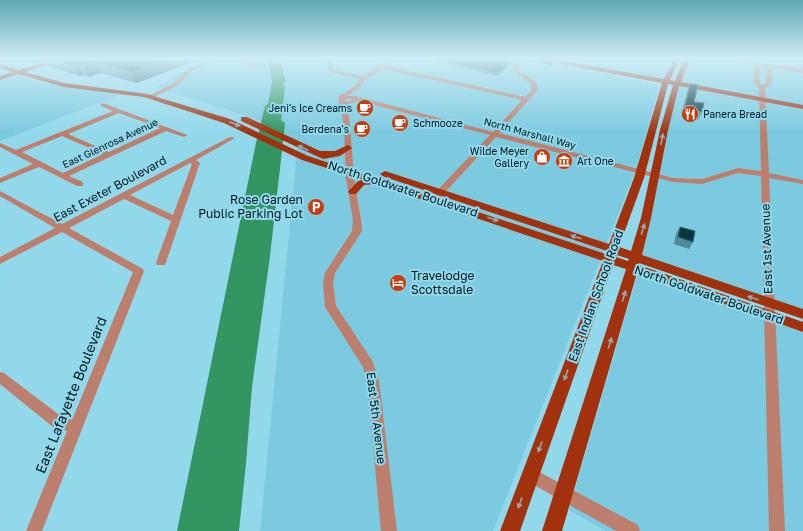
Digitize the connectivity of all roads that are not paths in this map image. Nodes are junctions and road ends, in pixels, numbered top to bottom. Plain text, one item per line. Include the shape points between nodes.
1 (60, 84) edge
2 (94, 84) edge
3 (169, 84) edge
4 (176, 84) edge
5 (361, 84) edge
6 (458, 84) edge
7 (534, 84) edge
8 (665, 84) edge
9 (676, 84) joint
10 (758, 84) edge
11 (769, 84) edge
12 (762, 87) junction
13 (152, 94) junction
14 (352, 99) junction
15 (526, 99) junction
16 (763, 100) junction
17 (343, 104) junction
18 (103, 105) dead end
19 (803, 107) edge
20 (118, 111) junction
21 (656, 114) junction
22 (667, 116) junction
23 (166, 128) junction
24 (258, 130) junction
25 (61, 133) junction
26 (494, 134) junction
27 (184, 135) dead end
28 (232, 138) dead end
29 (1, 145) dead end
30 (348, 148) junction
31 (16, 152) junction
32 (110, 154) junction
33 (320, 154) junction
34 (189, 160) junction
35 (37, 163) junction
36 (350, 168) junction
37 (641, 172) junction
38 (764, 173) junction
39 (654, 175) junction
40 (62, 176) junction
41 (0, 177) edge
42 (0, 181) edge
43 (383, 182) junction
44 (803, 182) edge
45 (80, 184) dead end
46 (0, 192) edge
47 (353, 192) junction
48 (123, 195) junction
49 (438, 196) junction
50 (177, 220) junction
51 (62, 228) junction
52 (610, 254) junction
53 (0, 261) edge
54 (162, 263) dead end
55 (633, 263) junction
56 (770, 310) junction
57 (803, 314) edge
58 (803, 327) edge
59 (0, 377) edge
60 (75, 428) junction
61 (530, 475) junction
62 (564, 493) junction
63 (34, 531) edge
64 (389, 531) edge
65 (510, 531) edge
66 (552, 531) edge
67 (632, 531) edge
68 (777, 531) edge

1 - 13 main road, North Goldwater Boulevard
2 - 13 main road, North Goldwater Boulevard
3 - 13 street
4 - 13 street
5 - 14 street
6 - 15 street
7 - 15 street via 536,88
8 - 21 main road, East Indian School Road
9 - 16 main road
9 - 22 main road, East Indian School Road
10 - 12 street, East 1st Avenue
11 - 12 street, East 1st Avenue
12 - 16 street, East 1st Avenue
13 - 24 main road, North Goldwater Boulevard
14 - 17 street
14 - 17 street, North Marshall Way
14 - 26 street, North Marshall Way
15 - 26 street
16 - 19 main road
16 - 38 street, East 1st Avenue
17 - 30 street, East 5th Avenue
18 - 20 street
20 - 23 street
20 - 25 street
21 - 22 main road
21 - 37 main road, East Indian School Road
39 -> 22 main road, East Indian School Road
23 - 27 street
23 - 32 street, East Glenrosa Avenue
33 -> 24 main road, North Goldwater Boulevard
24 - 36 main road, North Goldwater Boulevard via 283,148 305,158
25 - 31 street
25 - 32 street
26 - 37 street, North Marshall Way
26 - 49 street
28 - 34 street, East Exeter Boulevard
29 - 31 street
30 - 33 main road via 337,154
30 - 36 street, East 5th Avenue
31 - 35 street
32 - 40 street, East Glenrosa Avenue
33 - 36 main road, North Goldwater Boulevard
34 - 48 street, East Exeter Boulevard
34 - 50 street via 196,163
35 - 40 street
35 - 41 street
35 - 42 street
36 - 43 main road, North Goldwater Boulevard
36 - 47 street, East 5th Avenue
36 - 49 main road, North Goldwater Boulevard
37 - 39 street, North Marshall Way
37 - 52 main road, East Indian School Road
38 - 39 street, North Marshall Way via 740,170 694,183
38 - 44 street, North Marshall Way
38 - 56 street, East 1st Avenue
55 -> 39 main road, East Indian School Road via 646,218
40 - 45 street
43 - 47 main road via 365,182
43 - 49 main road, North Goldwater Boulevard
46 - 51 street
47 - 64 street, East 5th Avenue via 357,231 330,273 329,296 331,307 369,366 373,381
48 - 50 street
48 - 51 street, East Exeter Boulevard
49 - 52 main road, North Goldwater Boulevard
50 - 54 street
51 - 53 street, East Exeter Boulevard
51 - 60 street, East Lafayette Boulevard via 139,271
52 - 55 main road, North Goldwater Boulevard
52 -> 61 main road, East Indian School Road
55 - 56 main road, North Goldwater Boulevard
62 -> 55 main road, East Indian School Road
56 - 57 main road, North Goldwater Boulevard
56 - 58 main road, North Goldwater Boulevard
56 - 68 street, East 1st Avenue
59 - 60 street via 58,422
60 - 63 street, East Lafayette Boulevard
61 - 62 street
61 -> 65 main road, East Indian School Road
62 - 66 main road, East Indian School Road
62 - 67 street

